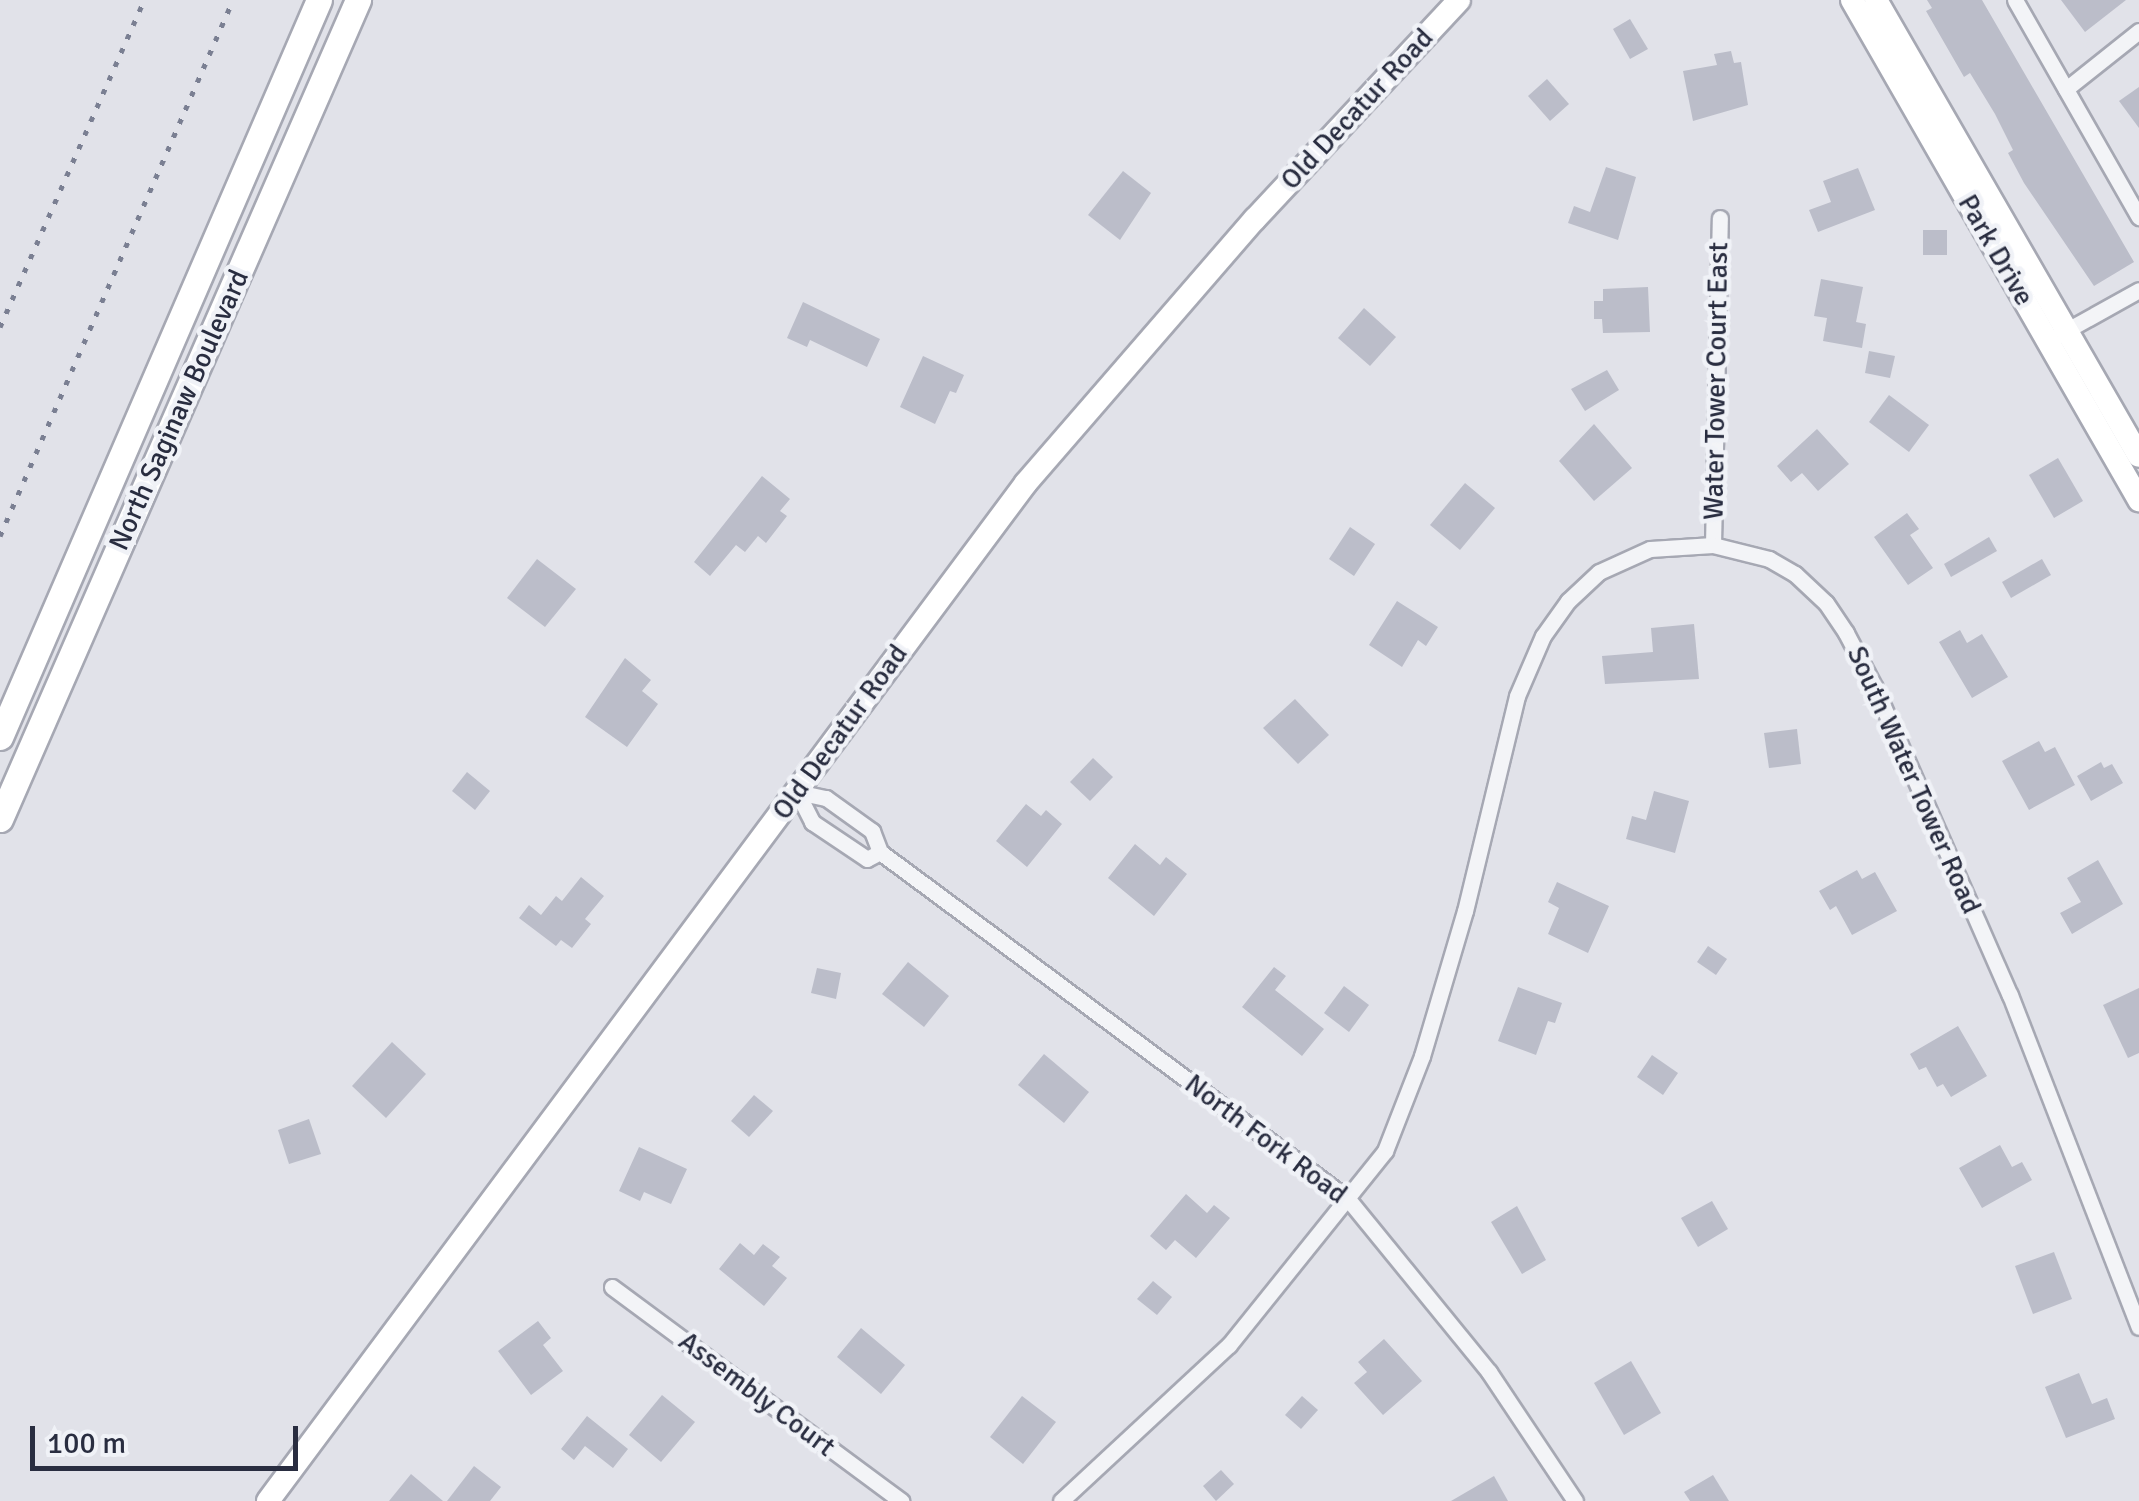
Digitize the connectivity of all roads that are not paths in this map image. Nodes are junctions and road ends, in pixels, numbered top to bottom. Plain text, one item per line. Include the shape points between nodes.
1 (319, 0) edge
2 (358, 0) edge
3 (1458, 0) edge
4 (1852, 0) edge
5 (1876, 0) edge
6 (2015, 0) edge
7 (2139, 30) edge
8 (2066, 89) junction
9 (2139, 217) edge
10 (1720, 218) dead end
11 (2139, 290) edge
12 (2058, 336) junction
13 (2139, 456) edge
14 (2139, 500) edge
15 (1712, 545) junction
16 (0, 737) edge
17 (797, 792) junction
18 (0, 819) edge
19 (880, 852) junction
20 (1348, 1199) junction
21 (612, 1287) dead end
22 (2139, 1327) edge
23 (268, 1501) edge
24 (901, 1501) edge
25 (1061, 1501) edge
26 (1575, 1501) edge

1 - 16 main road, North Saginaw Boulevard
2 - 18 main road, North Saginaw Boulevard
3 - 17 street, Old Decatur Road via 1082,415
4 - 12 street, Park Drive
5 - 12 street, Park Drive
6 - 8 street
7 - 8 street
8 - 9 street
10 - 15 street, Water Tower Court East
11 - 12 street
12 - 13 street, Park Drive
12 - 14 street, Park Drive
15 - 20 street, South Water Tower Road via 1650,549 1599,572 1543,636 1517,696 1422,1056 1385,1151
15 - 22 street, South Water Tower Road via 1769,559 1796,574 1846,632 2010,995
17 - 19 street, North Fork Road via 826,798 872,831
17 - 19 street, North Fork Road via 812,822 867,858
17 - 23 street, Old Decatur Road
19 - 20 street, North Fork Road
20 - 25 street, South Water Tower Road via 1229,1345
20 - 26 street, North Fork Road via 1489,1372
21 - 24 street, Assembly Court

